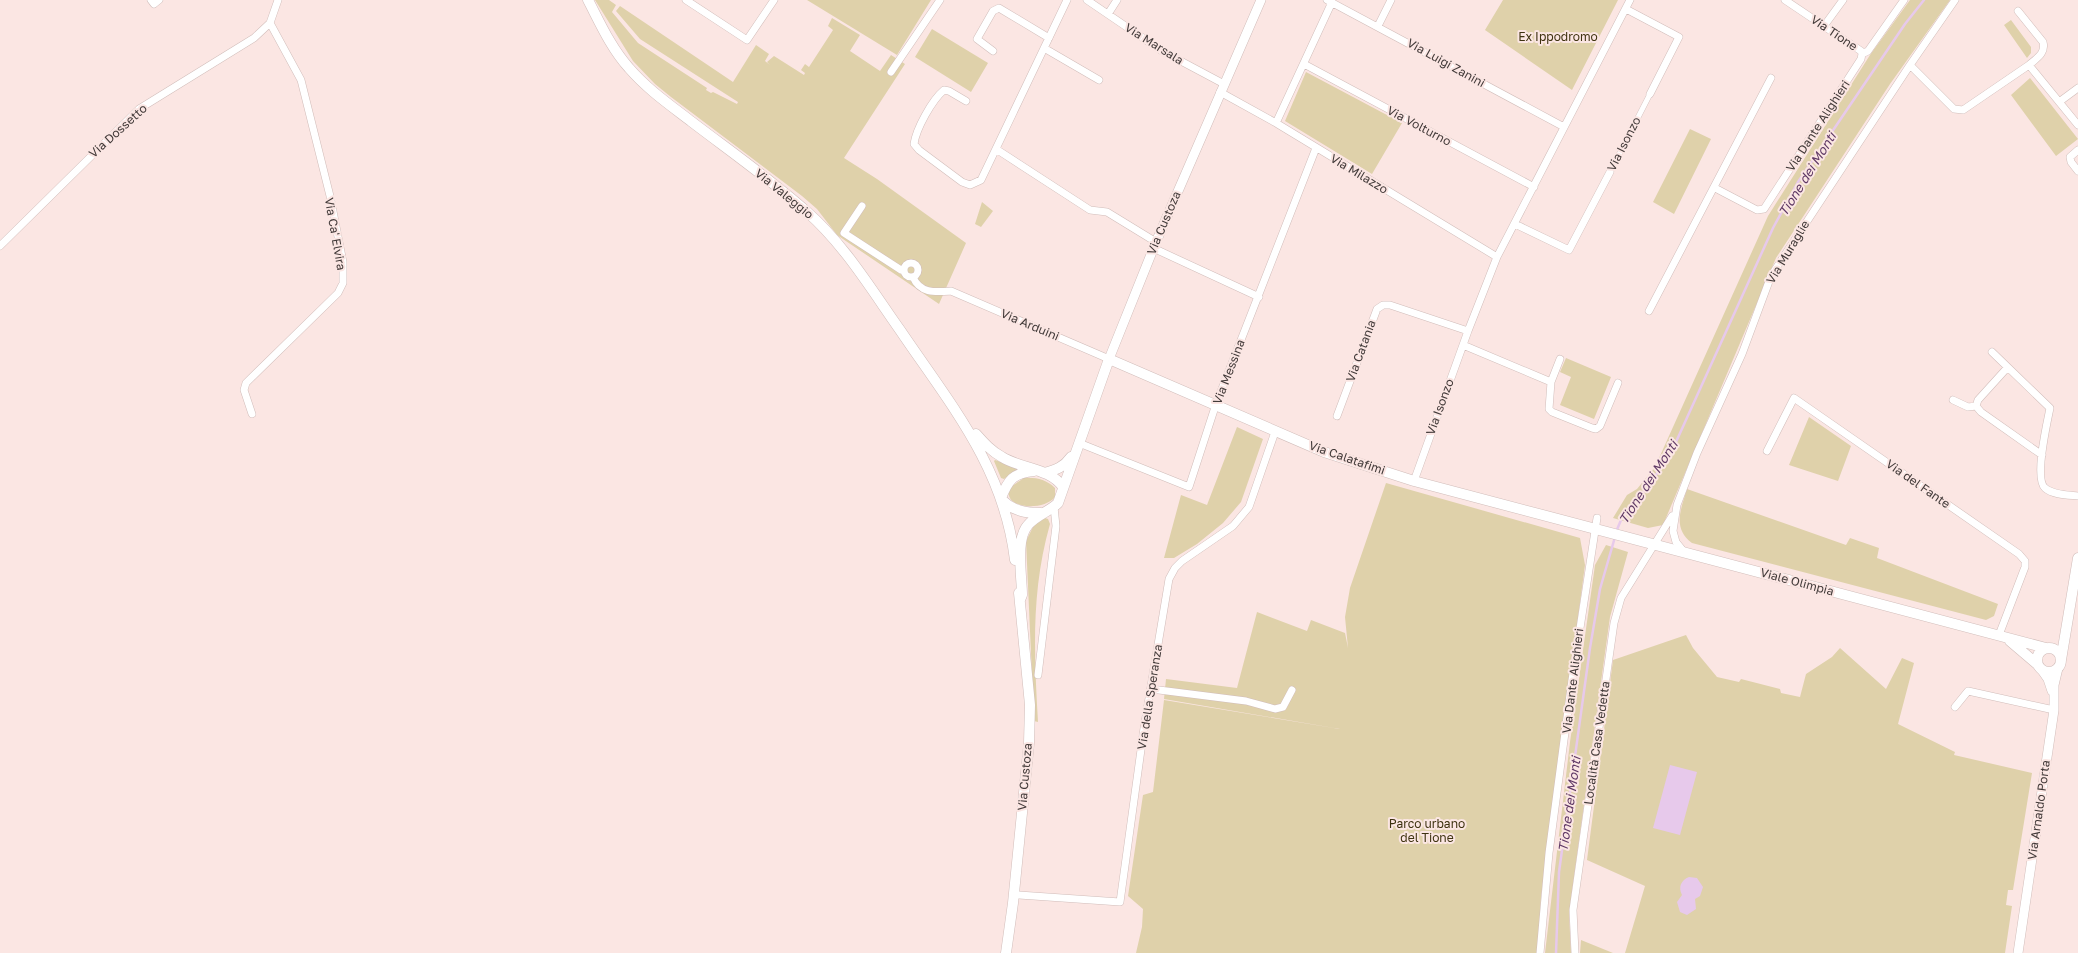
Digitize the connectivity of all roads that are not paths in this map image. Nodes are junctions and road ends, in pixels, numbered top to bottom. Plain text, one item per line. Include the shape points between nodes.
1 (151, 0) edge
2 (159, 0) edge
3 (278, 0) edge
4 (588, 0) edge
5 (686, 0) edge
6 (774, 0) edge
7 (940, 0) edge
8 (1067, 0) edge
9 (1087, 0) edge
10 (1117, 0) edge
11 (1261, 0) edge
12 (1391, 0) edge
13 (1630, 0) edge
14 (1785, 0) edge
15 (1842, 0) edge
16 (1904, 0) edge
17 (1955, 0) edge
18 (1329, 1) edge
19 (1626, 9) junction
20 (2018, 11) dead end
21 (1108, 14) junction
22 (270, 23) junction
23 (1378, 26) junction
24 (1824, 26) junction
25 (1048, 38) junction
26 (1044, 48) junction
27 (994, 51) dead end
28 (1862, 54) junction
29 (1304, 64) junction
30 (1910, 65) junction
31 (2028, 65) junction
32 (891, 72) dead end
33 (1771, 78) dead end
34 (1099, 80) dead end
35 (1222, 88) junction
36 (2078, 88) edge
37 (1650, 94) joint
38 (966, 100) dead end
39 (2059, 102) junction
40 (1276, 123) junction
41 (2078, 125) edge
42 (1564, 128) junction
43 (1316, 148) junction
44 (996, 149) junction
45 (2078, 150) edge
46 (2078, 171) edge
47 (1610, 172) joint
48 (1534, 187) junction
49 (1715, 188) junction
50 (862, 206) dead end
51 (1515, 224) junction
52 (1154, 245) junction
53 (0, 246) edge
54 (1497, 257) junction
55 (904, 270) junction
56 (913, 277) junction
57 (1259, 297) junction
58 (1650, 311) dead end
59 (1468, 331) junction
60 (1463, 345) junction
61 (1992, 352) dead end
62 (1109, 359) junction
63 (1560, 359) dead end
64 (2007, 368) junction
65 (1551, 382) junction
66 (1618, 383) dead end
67 (1953, 400) dead end
68 (1216, 404) junction
69 (1976, 406) junction
70 (958, 412) junction
71 (252, 414) dead end
72 (1337, 416) dead end
73 (1275, 432) junction
74 (1078, 447) junction
75 (1767, 451) dead end
76 (2042, 455) junction
77 (1040, 472) junction
78 (1414, 481) junction
79 (1063, 487) junction
80 (2078, 496) edge
81 (1001, 498) junction
82 (1677, 504) junction
83 (1054, 507) junction
84 (1042, 513) junction
85 (1596, 523) junction
86 (1655, 544) junction
87 (1684, 552) junction
88 (2078, 558) edge
89 (1020, 600) junction
90 (2067, 625) junction
91 (1999, 635) junction
92 (2048, 648) junction
93 (2059, 664) junction
94 (2039, 666) junction
95 (1038, 676) dead end
96 (1151, 689) junction
97 (1292, 690) dead end
98 (1955, 707) dead end
99 (2054, 707) junction
100 (1019, 895) dead end
101 (1006, 953) edge
102 (1540, 953) edge
103 (1575, 953) edge
104 (2018, 953) edge

1 - 2 street via 154,4
3 - 22 street, Via Dossetto
4 - 70 main road, Via Valeggio via 616,50 641,80 663,100 807,211 837,242
5 - 6 street via 747,40
7 - 32 street
8 - 25 street
9 - 21 street, Via Marsala
10 - 21 street
11 - 35 street, Via Custoza
12 - 23 street
13 - 19 street, Via Isonzo
14 - 24 street, Via Tione
15 - 24 street
16 - 28 street, Via Dante Alighieri via 1868,51
17 - 30 street, Via Muraglie
18 - 23 street, Via Luigi Zanini
18 - 29 street
19 - 37 street, Via Isonzo via 1679,37
19 - 42 street, Via Isonzo
20 - 31 street via 2043,42 2042,53
21 - 35 street, Via Marsala
22 - 53 street, Via Dossetto via 254,38 139,109
22 - 71 street, Via Ca' Elvira via 301,80 330,196 343,262 343,283 338,293 246,383 244,390
23 - 42 street, Via Luigi Zanini
24 - 28 street, Via Tione
25 - 26 street
25 - 27 street via 999,8 993,11 977,39
26 - 34 street
26 - 44 street
28 - 49 street, Via Dante Alighieri via 1764,209 1757,210
29 - 40 street
29 - 48 street, Via Volturno
30 - 31 street via 1959,111
30 - 82 street, Via Muraglie via 1771,276 1742,354
31 - 39 street
33 - 49 street
35 - 40 street, Via Milazzo
35 - 52 street, Via Custoza
36 - 39 street
37 - 47 street, Via Isonzo
38 - 44 street via 944,90 915,135 914,144 956,178 970,185 981,180
39 - 41 street
40 - 43 street, Via Milazzo
42 - 48 street, Via Isonzo
43 - 54 street, Via Milazzo
43 - 57 street, Via Messina
44 - 52 street via 1090,210 1107,212
45 - 46 street via 2070,157
47 - 51 street, Via Isonzo via 1569,250
48 - 51 street, Via Isonzo
49 - 58 street
50 - 55 street via 844,233
51 - 54 street, Via Isonzo
52 - 57 street
52 - 62 street, Via Custoza
54 - 59 street, Via Isonzo
55 - 56 street via 906,275
55 - 56 street via 908,264 916,265 918,272
56 - 62 street, Via Arduini via 916,284 932,292 951,291
57 - 68 street, Via Messina
59 - 60 street, Via Isonzo
59 - 72 street, Via Catania via 1390,305 1382,305 1376,309
60 - 65 street
60 - 78 street, Via Isonzo
61 - 64 street
62 - 68 main road, Via Calatafimi
62 - 74 main road, Via Custoza
63 - 65 street
64 - 69 street via 1978,400
64 - 76 street via 2050,408
65 - 66 street via 1548,405 1552,412 1596,429 1600,426
67 - 69 street via 1968,407
68 - 73 main road, Via Calatafimi
68 - 74 street, Via Messina via 1189,487
69 - 76 street
70 - 77 main road via 988,448 1002,457
70 - 81 main road, Via Custoza via 985,459
73 - 78 main road, Via Calatafimi via 1324,452
73 - 96 street, Via della Speranza via 1249,507 1230,529 1182,561 1169,579
74 - 77 main road, Via Custoza via 1065,465 1056,470
74 - 79 main road, Via Custoza
75 - 91 street, Via del Fante via 1794,398 2019,554 2025,561 2025,567
76 - 80 street via 2040,478 2044,487 2052,492
77 - 79 main road via 1059,481
77 - 81 main road, Via Custoza via 1018,475 1007,483
78 - 85 main road, Via Calatafimi
79 - 83 main road, Via Custoza via 1058,503
81 - 84 main road via 1010,507 1018,510
81 - 89 main road, Via Custoza via 1009,522
82 - 86 street, Località Casa Vedetta via 1668,525
82 - 87 street, Via Muraglie via 1673,531 1676,542
83 - 84 main road, Via Custoza
83 - 95 street via 1056,526
84 - 89 main road, Via Custoza via 1027,525 1022,535
85 - 86 main road, Viale Olimpia via 1629,537
85 - 102 street, Via Dante Alighieri via 1549,853
86 - 87 main road, Viale Olimpia
86 - 103 street, Località Casa Vedetta via 1621,598 1614,623 1573,910
87 - 91 main road, Viale Olimpia
88 - 90 main road, Via Arnaldo Porta
89 - 101 main road, Via Custoza via 1030,705 1029,743
90 - 92 main road, Via Arnaldo Porta via 2056,645
90 - 93 main road, Via Arnaldo Porta
91 - 92 main road, Viale Olimpia
91 - 94 main road, Viale Olimpia
92 - 93 main road via 2059,653
92 - 94 main road via 2039,652
93 - 94 main road via 2052,672
93 - 99 street, Via Arnaldo Porta via 2054,685
94 - 99 street, Viale Olimpia via 2048,679
96 - 97 street via 1246,701 1275,709 1283,707
96 - 100 street, Via della Speranza via 1120,902
98 - 99 street via 1968,690
99 - 104 street, Via Arnaldo Porta

